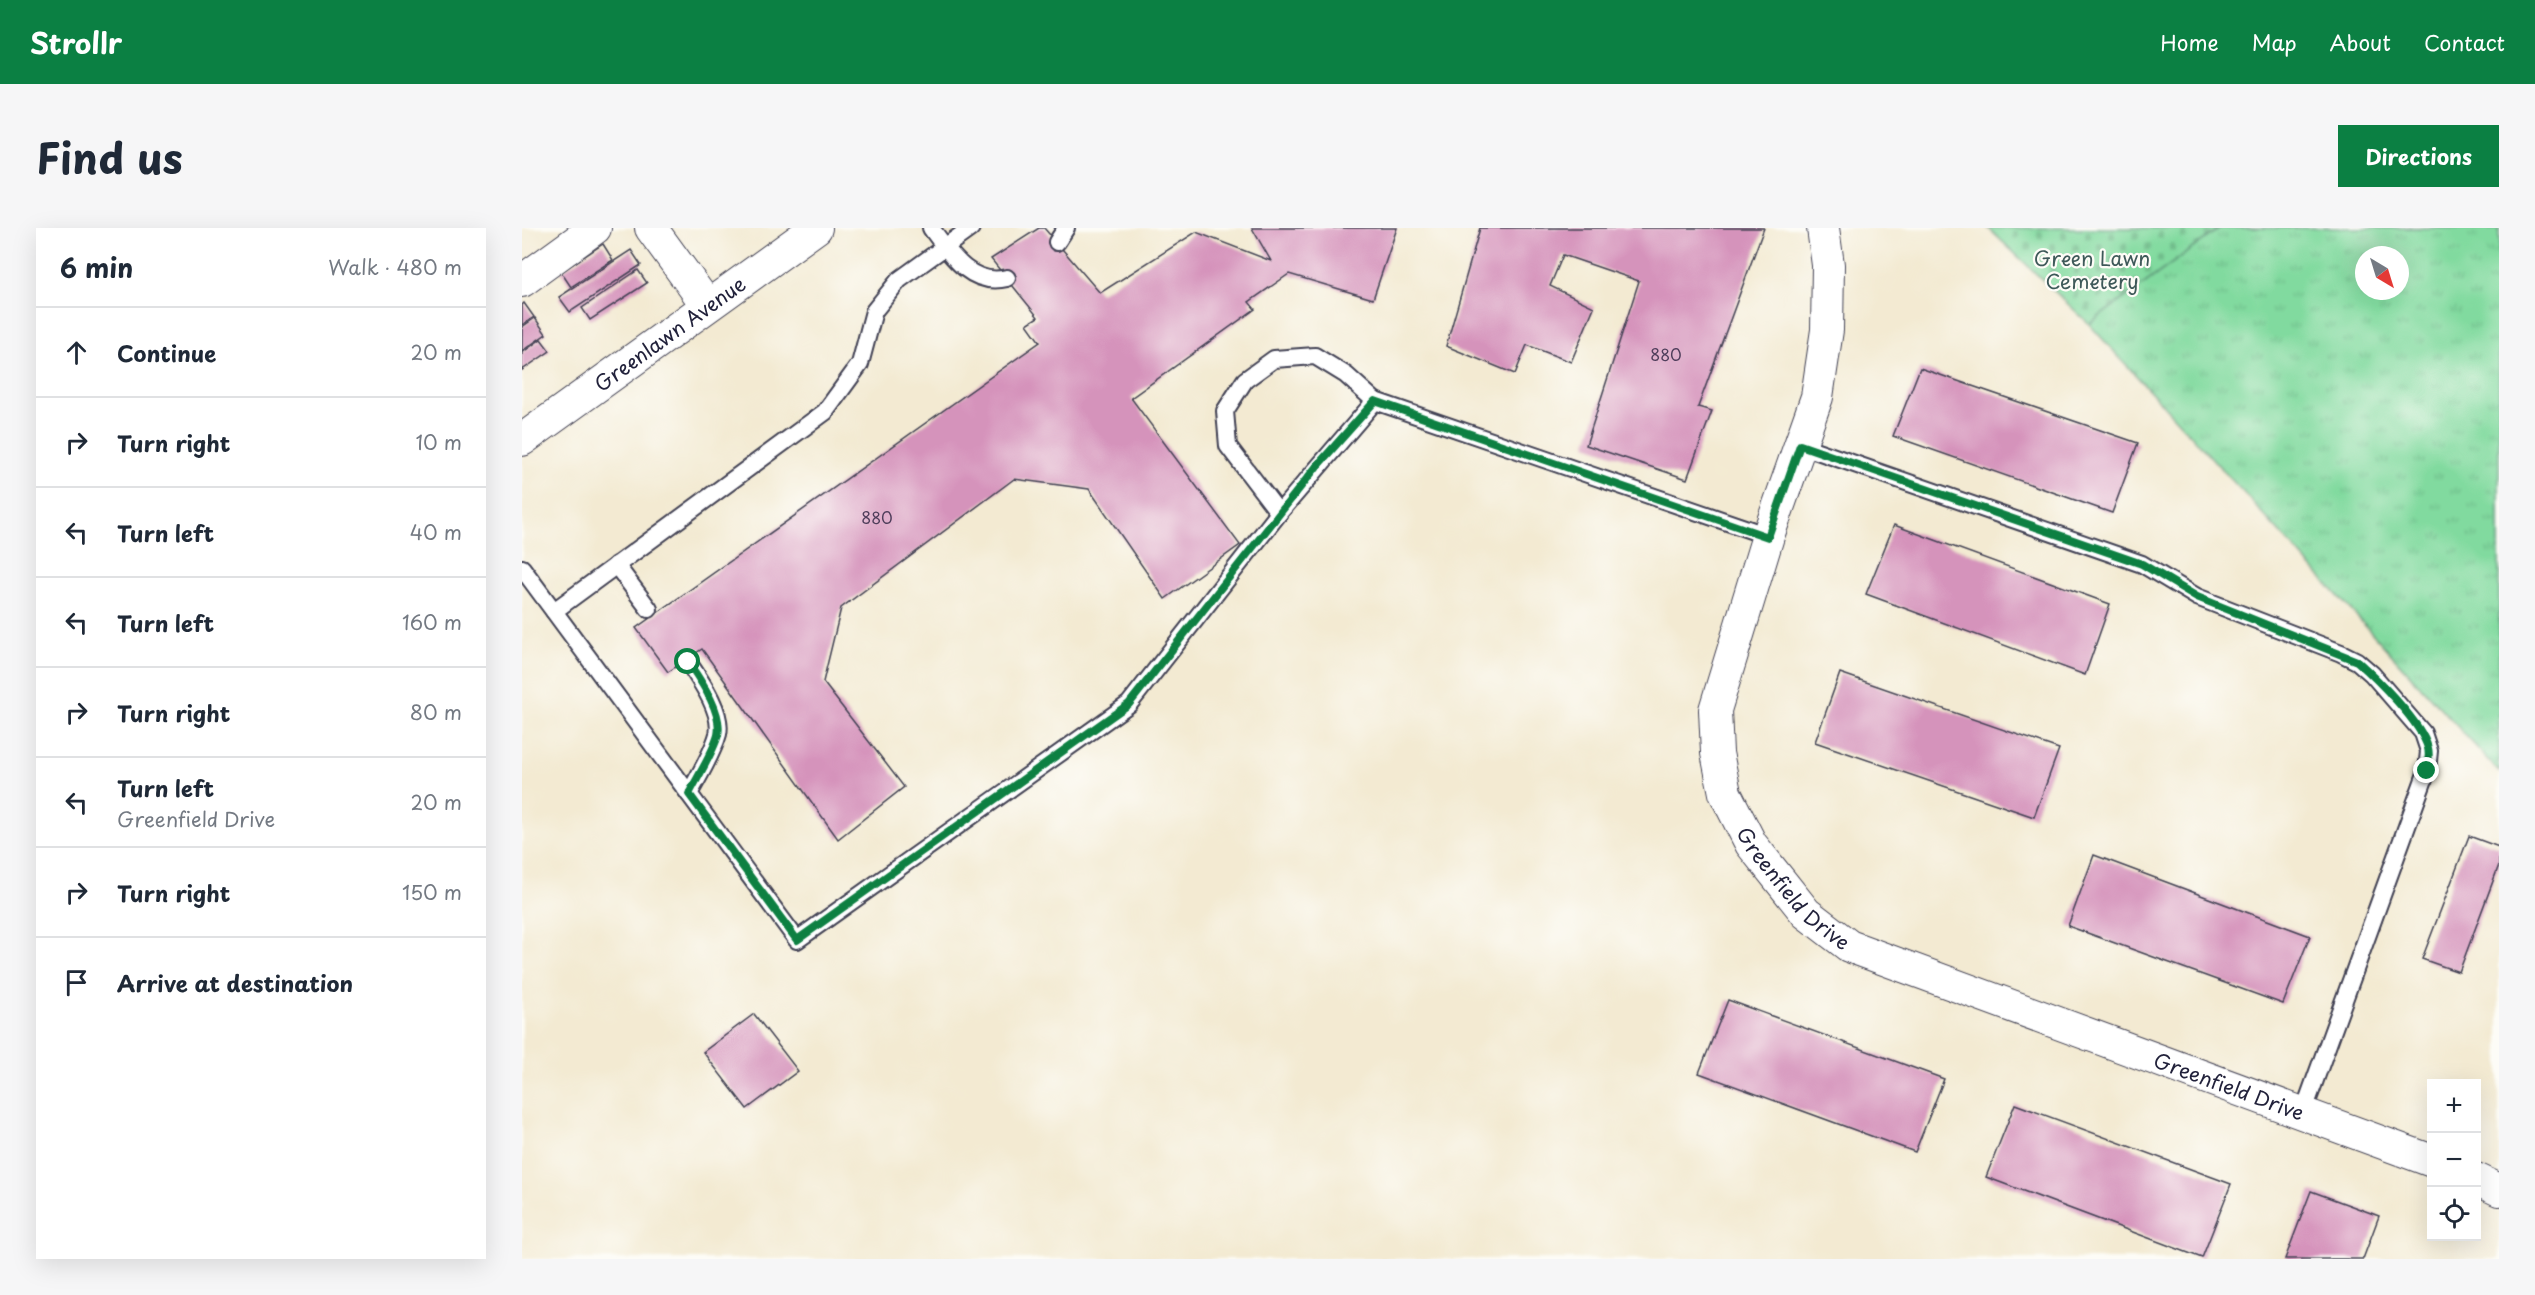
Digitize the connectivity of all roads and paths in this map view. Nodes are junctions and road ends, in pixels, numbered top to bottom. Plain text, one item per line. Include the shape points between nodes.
1 (595, 228) edge
2 (651, 228) edge
3 (816, 228) edge
4 (932, 228) edge
5 (971, 228) edge
6 (1823, 228) edge
7 (945, 246) junction
8 (1007, 278) dead end
9 (522, 281) edge
10 (707, 305) junction
11 (1375, 401) junction
12 (522, 440) edge
13 (1800, 445) junction
14 (1279, 513) junction
15 (1768, 537) junction
16 (616, 565) junction
17 (522, 568) edge
18 (649, 609) dead end
19 (554, 611) junction
20 (688, 662) dead end
21 (689, 794) junction
22 (2303, 1113) junction
23 (2427, 1159) edge
24 (2481, 1181) edge
25 (2499, 1190) edge

1 - 9 street
2 - 10 street
3 - 10 street, Greenlawn Avenue
4 - 7 lane
5 - 7 lane
6 - 13 street, Greenfield Drive via 1828,265 1827,330 1817,397
7 - 8 lane via 968,272 995,281
7 - 16 lane via 899,280 874,311 860,364 825,412
10 - 12 street, Greenlawn Avenue
11 - 14 lane
11 - 14 lane via 1346,375 1315,356 1274,359 1245,380 1225,411 1228,446
11 - 15 lane
13 - 15 street, Greenfield Drive
13 - 22 lane via 2142,564 2197,597 2341,653 2372,674 2423,733 2429,751 2427,771
14 - 21 lane via 1129,704 797,940
15 - 22 street, Greenfield Drive via 1715,710 1717,753 1725,793 1751,844 1806,913 1849,946
16 - 18 lane
16 - 19 lane
17 - 19 lane
19 - 21 lane
20 - 21 lane via 708,693 718,733
22 - 23 street, Greenfield Drive
24 - 25 street

